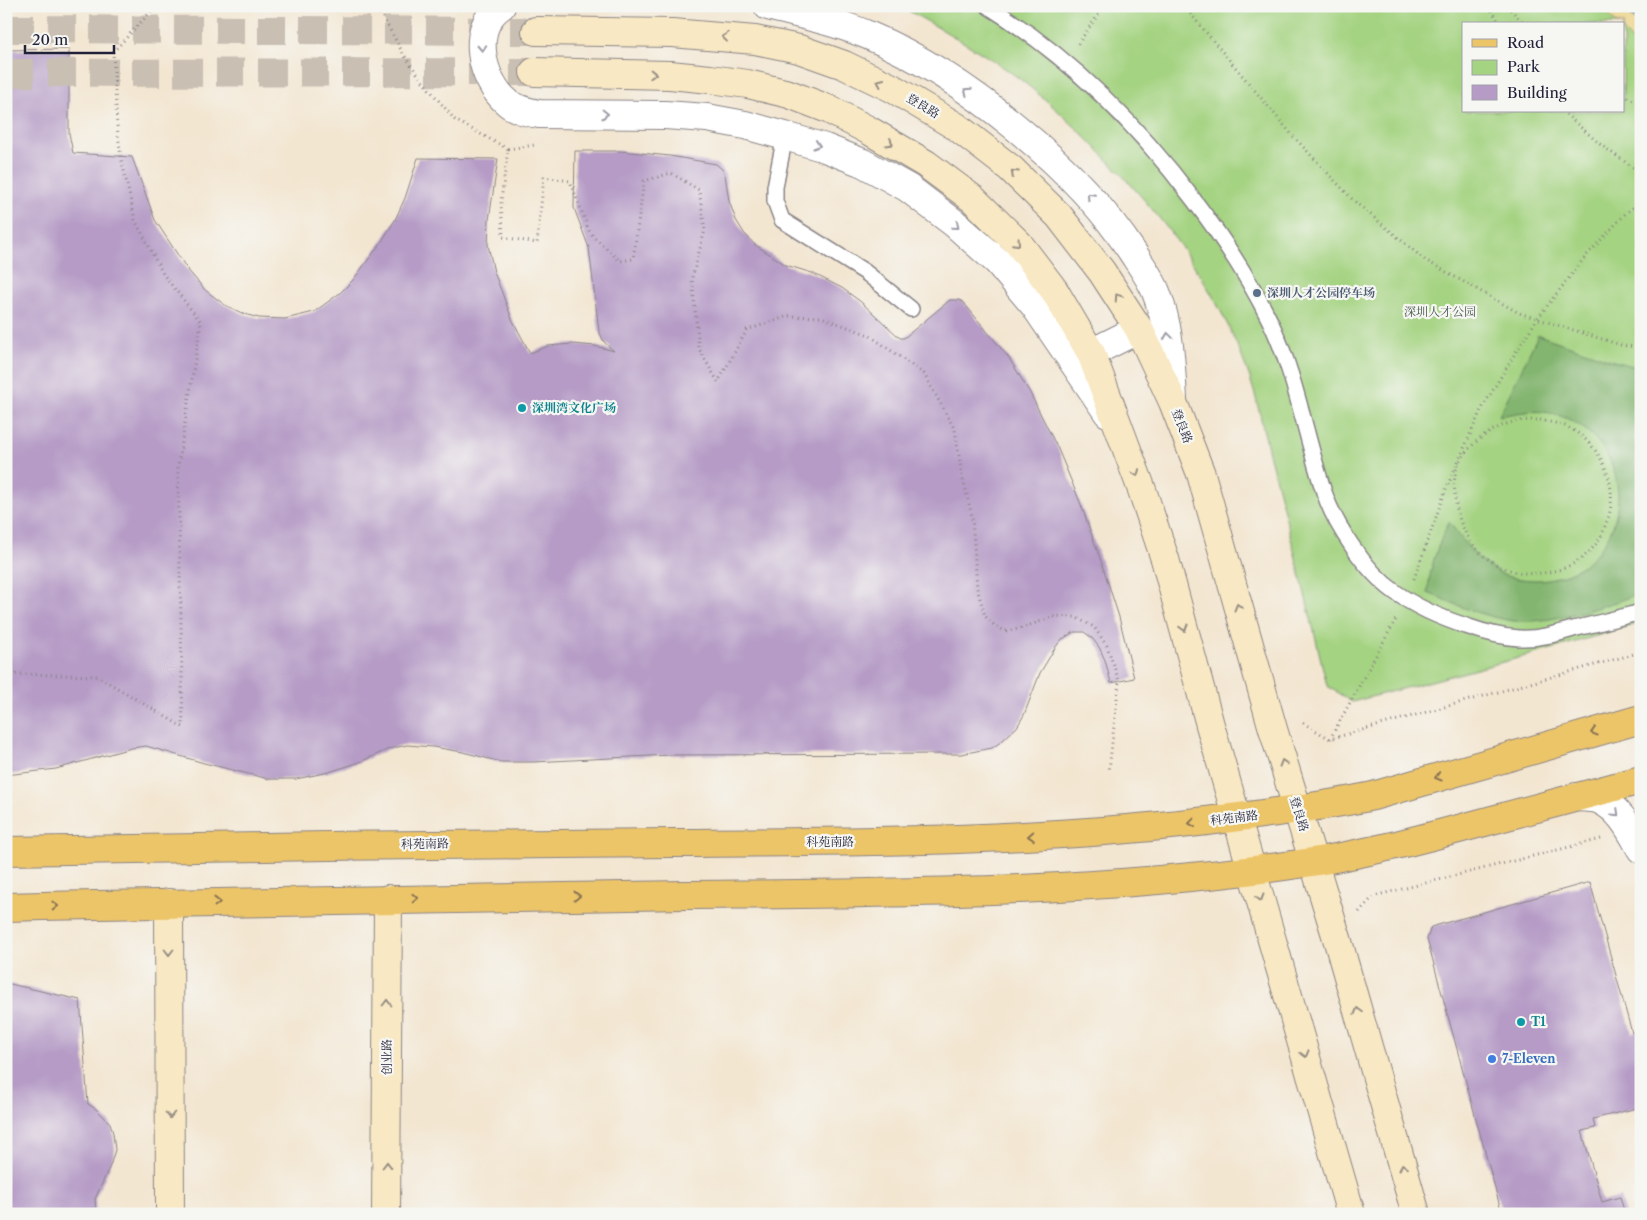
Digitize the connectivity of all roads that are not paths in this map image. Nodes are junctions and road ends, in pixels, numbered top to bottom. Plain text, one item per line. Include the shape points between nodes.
1 (501, 6) edge
2 (768, 6) edge
3 (988, 6) edge
4 (536, 31) tunnel mouth
5 (534, 72) tunnel mouth
6 (786, 136) junction
7 (911, 309) dead end
8 (1139, 329) junction
9 (1091, 353) junction
10 (1173, 402) junction
11 (1118, 428) junction
12 (1641, 612) edge
13 (1641, 719) edge
14 (1641, 780) edge
15 (1576, 797) junction
16 (1297, 810) junction
17 (1236, 817) junction
18 (1636, 840) edge
19 (6, 851) edge
20 (1313, 862) junction
21 (1252, 870) junction
22 (388, 899) junction
23 (169, 903) junction
24 (6, 907) edge
25 (170, 1214) edge
26 (386, 1214) edge
27 (1351, 1214) edge
28 (1416, 1214) edge

1 -> 6 street via 484,25 481,44 484,64 496,92 508,104 523,111 706,118
10 -> 2 street via 1169,337 1156,290 1118,229 1090,196 1010,123 912,56 869,35
3 - 12 lane via 1067,61 1094,86 1175,174 1214,227 1271,322 1324,493 1338,526 1366,564 1393,591 1456,623 1490,634 1520,638 1544,637
8 -> 4 main road, 登良路 via 1102,272 1059,216 1010,168 957,127 892,88 844,65 799,49 755,40 672,33
5 -> 9 main road via 710,79 789,94 828,109 926,164 973,199 1025,252 1054,290
6 - 7 lane via 774,186 782,220 865,272
6 -> 11 street via 863,163 908,188 954,223 998,262 1035,306
8 - 9 street
8 - 10 main road, 登良路
9 - 11 main road
16 -> 10 main road, 登良路 via 1201,474
11 -> 17 main road via 1165,559
13 -> 16 main road, 科苑南路 via 1374,796
14 - 15 main road
15 -> 18 street via 1599,799 1617,813
15 - 20 main road via 1414,842
16 - 17 main road, 科苑南路
16 - 20 main road, 登良路
17 -> 19 main road, 科苑南路 via 1105,832 877,841
17 - 21 main road
20 - 21 main road
28 -> 20 main road, 登良路
22 -> 21 main road via 1036,888 1200,877
21 -> 27 main road
23 -> 22 main road
26 -> 22 main road, 创业路
24 -> 23 main road
23 -> 25 main road

